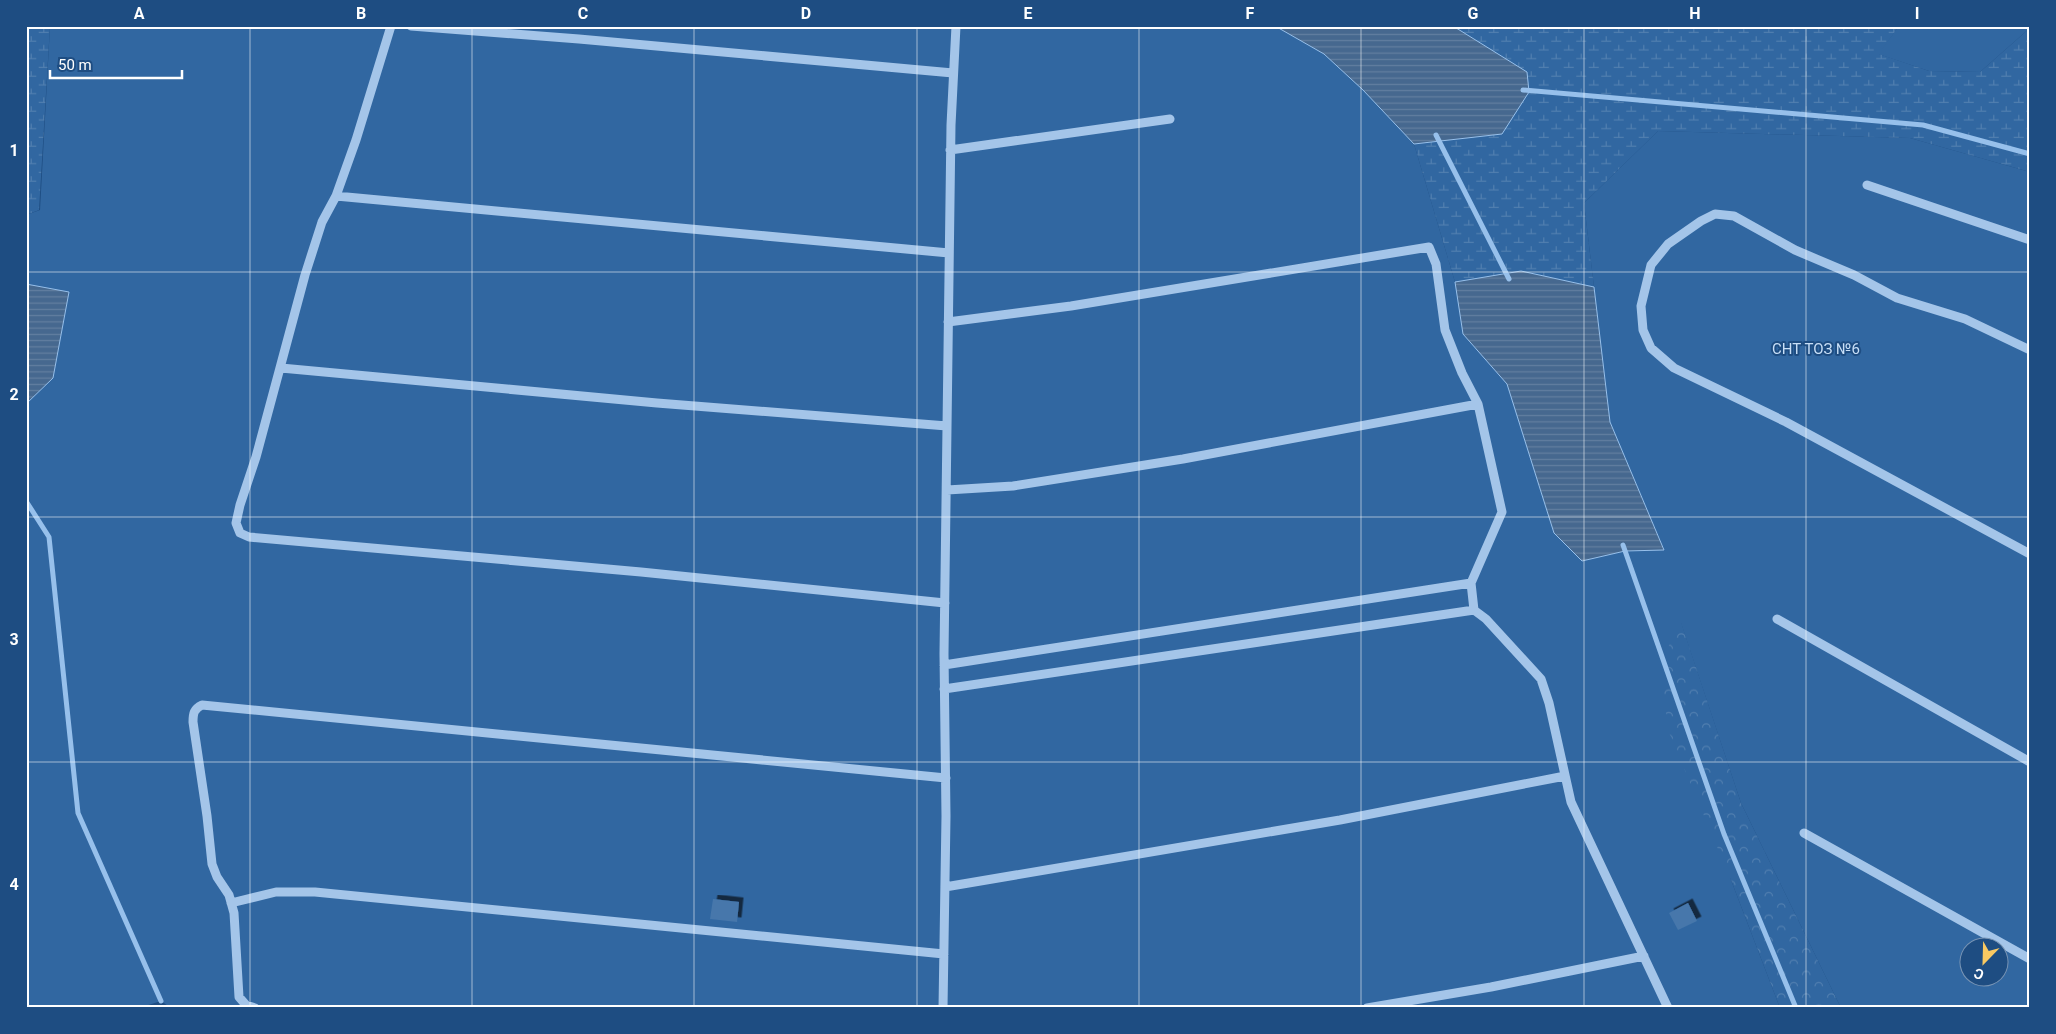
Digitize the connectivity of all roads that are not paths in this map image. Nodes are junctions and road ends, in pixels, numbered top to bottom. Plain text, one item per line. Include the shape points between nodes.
1 (392, 26) edge
2 (411, 26) edge
3 (956, 26) edge
4 (953, 73) junction
5 (1170, 119) dead end
6 (950, 150) junction
7 (1867, 185) dead end
8 (336, 196) junction
9 (2030, 240) edge
10 (949, 253) junction
11 (948, 322) junction
12 (2030, 350) edge
13 (281, 368) junction
14 (1478, 404) junction
15 (947, 426) junction
16 (947, 490) junction
17 (2030, 554) edge
18 (1471, 583) junction
19 (945, 603) junction
20 (1474, 610) junction
21 (1776, 619) dead end
22 (944, 665) junction
23 (944, 689) junction
24 (2030, 762) edge
25 (1565, 776) junction
26 (946, 778) junction
27 (1804, 833) dead end
28 (945, 887) junction
29 (231, 902) junction
30 (944, 954) junction
31 (1644, 956) junction
32 (2030, 959) edge
33 (255, 1008) edge
34 (943, 1008) edge
35 (1367, 1008) edge
36 (1668, 1008) edge

1 - 8 street
2 - 4 street
3 - 4 street
4 - 6 street
5 - 6 street
6 - 10 street
7 - 9 street
8 - 10 street
8 - 13 street via 322,222 305,275
10 - 11 street
11 - 14 street via 1070,306 1429,247 1436,264 1445,330
11 - 15 street
12 - 17 street via 1965,320 1897,298 1854,275 1795,250 1734,216 1715,214 1668,244 1651,265 1641,306 1643,330 1651,348 1674,368 1786,422
13 - 15 street
13 - 19 street via 236,523 240,533 249,537
14 - 16 street via 1183,459 1013,486
14 - 18 street via 1502,512
15 - 16 street
16 - 19 street
18 - 20 street
18 - 22 street
19 - 22 street
20 - 23 street
20 - 25 street via 1541,679
21 - 24 street
22 - 23 street
23 - 26 street
25 - 28 street via 1340,820
25 - 31 street via 1571,802
26 - 28 street
26 - 29 street via 210,704 197,708 193,722 209,847 217,878
27 - 32 street
28 - 30 street
29 - 30 street via 295,890
29 - 33 street via 237,933 239,998
30 - 34 street
31 - 35 street
31 - 36 street

